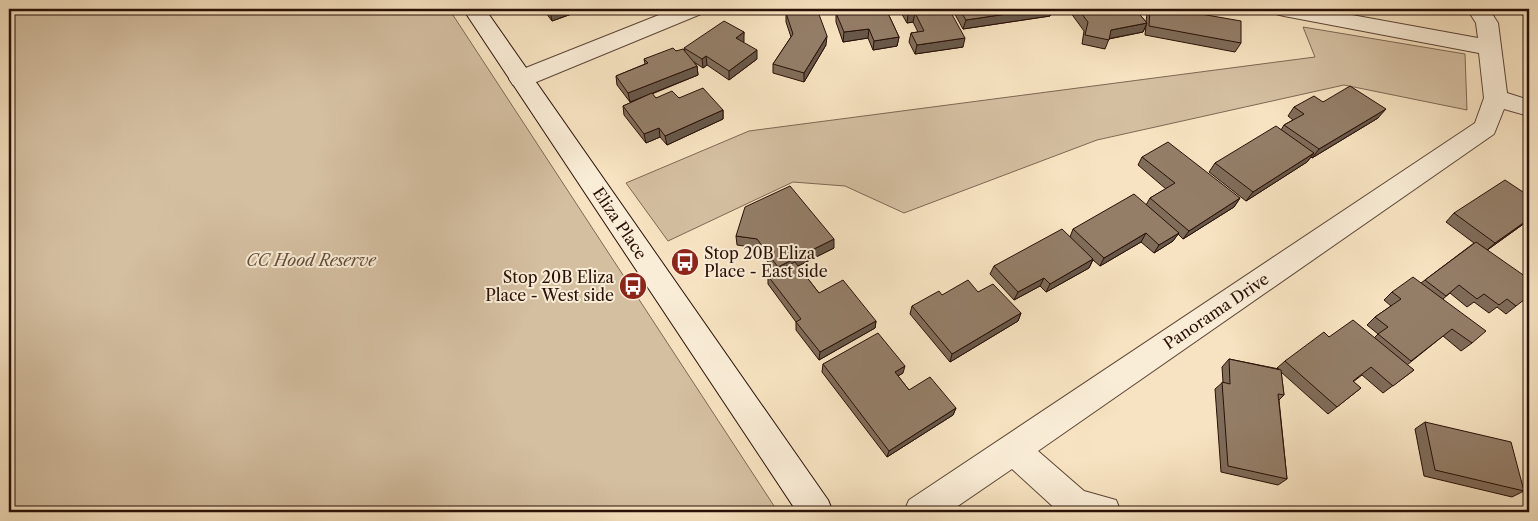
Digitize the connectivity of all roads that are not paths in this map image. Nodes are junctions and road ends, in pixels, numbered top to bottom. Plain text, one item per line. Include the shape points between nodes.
1 (474, 9) edge
2 (693, 9) edge
3 (1284, 9) edge
4 (1478, 9) edge
5 (1491, 48) junction
6 (521, 79) junction
7 (1496, 98) junction
8 (1529, 108) edge
9 (1014, 450) junction
10 (816, 512) edge
11 (921, 512) edge
12 (1104, 512) edge

1 - 6 street, Eliza Place
2 - 6 street
3 - 5 street
4 - 5 street via 1487,23
5 - 7 street
6 - 10 street, Eliza Place
7 - 8 street
7 - 9 street, Panorama Drive via 1485,128
9 - 11 street, Panorama Drive
9 - 12 street via 1075,505

